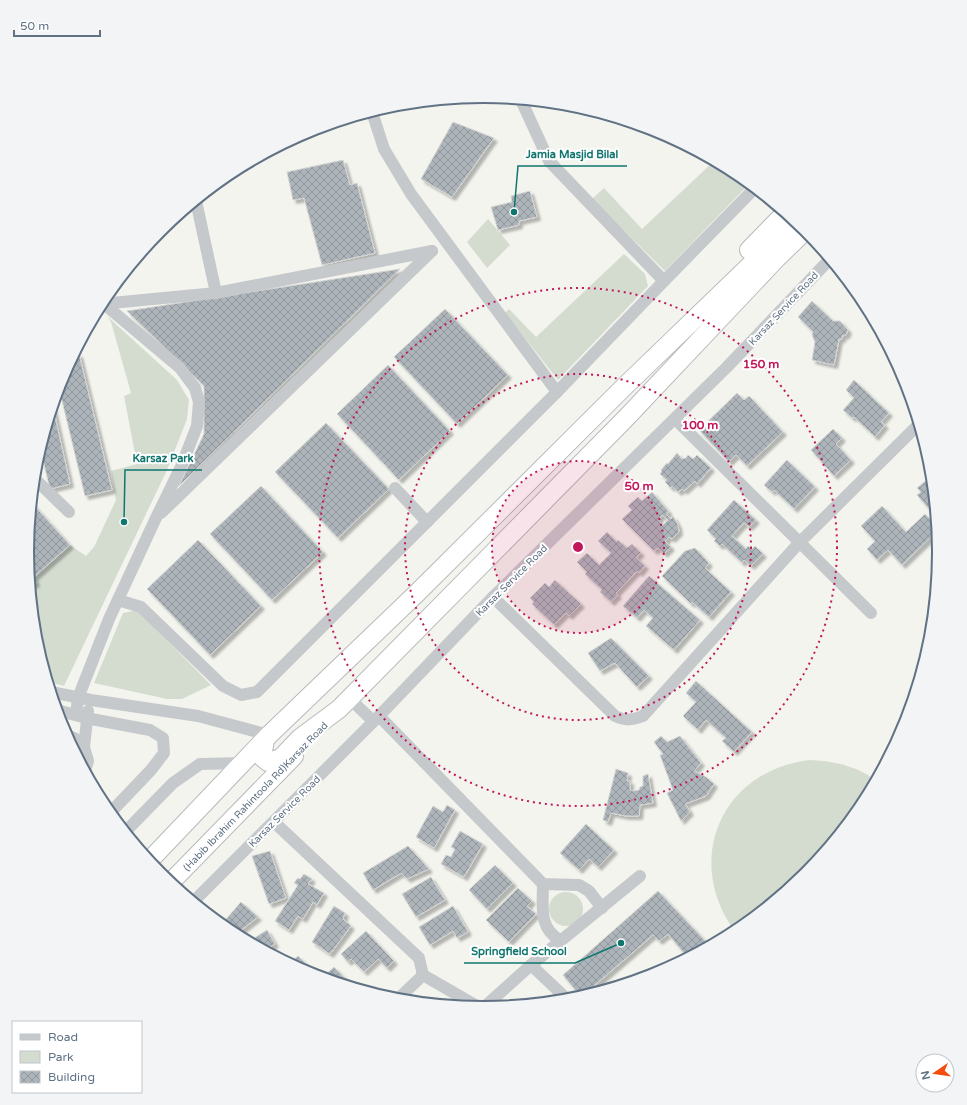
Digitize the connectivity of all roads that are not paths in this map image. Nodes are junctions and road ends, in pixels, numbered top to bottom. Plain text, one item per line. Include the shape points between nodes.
1 (523, 105) edge
2 (374, 117) edge
3 (751, 192) edge
4 (197, 207) edge
5 (782, 217) edge
6 (791, 226) edge
7 (801, 235) edge
8 (808, 243) edge
9 (450, 248) junction
10 (432, 251) junction
11 (827, 263) edge
12 (664, 281) junction
13 (216, 293) junction
14 (110, 302) edge
15 (108, 307) edge
16 (625, 386) junction
17 (557, 392) junction
18 (626, 418) junction
19 (674, 419) junction
20 (915, 428) edge
21 (40, 484) edge
22 (395, 488) dead end
23 (69, 512) dead end
24 (154, 520) junction
25 (427, 522) junction
26 (799, 542) junction
27 (493, 597) junction
28 (118, 600) junction
29 (871, 613) dead end
30 (57, 693) edge
31 (78, 698) junction
32 (91, 700) junction
33 (344, 704) junction
34 (63, 712) edge
35 (81, 716) junction
36 (376, 718) junction
37 (74, 738) edge
38 (267, 738) junction
39 (84, 747) junction
40 (268, 762) junction
41 (242, 763) junction
42 (87, 764) edge
43 (114, 808) edge
44 (274, 822) junction
45 (129, 828) edge
46 (154, 857) edge
47 (640, 876) dead end
48 (175, 878) edge
49 (543, 884) junction
50 (197, 898) edge
51 (602, 908) junction
52 (561, 941) junction
53 (531, 966) junction
54 (424, 975) junction
55 (403, 994) edge
56 (562, 995) edge
57 (469, 1002) edge
58 (490, 1002) edge

1 - 12 street via 549,161
2 - 9 street via 384,149 411,194
3 - 12 street
4 - 13 street
5 - 16 highway via 695,305
6 - 16 highway
7 - 18 highway
8 - 18 highway via 662,392
9 - 10 street
9 - 17 street
10 - 13 street
10 - 24 street
11 - 19 street, Karsaz Service Road
12 - 17 street
13 - 14 street
15 - 24 street via 180,368 195,388 200,402 197,426 181,467
16 - 38 highway
17 - 25 street
18 - 33 highway
19 - 26 street
19 - 27 street, Karsaz Service Road
20 - 26 street
21 - 23 street
22 - 25 street
24 - 28 street
25 - 28 street via 257,692 241,695 223,686 141,606
26 - 27 street via 653,707 643,716 633,720 623,720 615,716
26 - 29 street
27 - 36 street, Karsaz Service Road
28 - 31 street
30 - 31 street
31 - 32 street
31 - 35 street
32 - 35 street
32 - 38 street via 198,716
33 - 36 street
33 - 40 highway via 300,738 281,758
33 - 48 highway, (Habib Ibrahim Rahintoola Rd)Karsaz Road
34 - 35 street
35 - 39 street
35 - 43 street via 150,730 163,738 164,752 151,770
36 - 44 street, Karsaz Service Road
36 - 49 street
37 - 39 street
38 - 40 highway via 262,757
38 - 41 highway
39 - 42 street
40 - 41 street
41 - 45 street via 200,764 173,783
41 - 46 highway
44 - 50 street, Karsaz Service Road
44 - 54 street via 419,958
47 - 51 street
49 - 51 street via 579,885 589,891
49 - 52 street via 543,916 546,927
51 - 52 street
52 - 53 street
53 - 56 street
53 - 58 street
54 - 55 street
54 - 57 street

